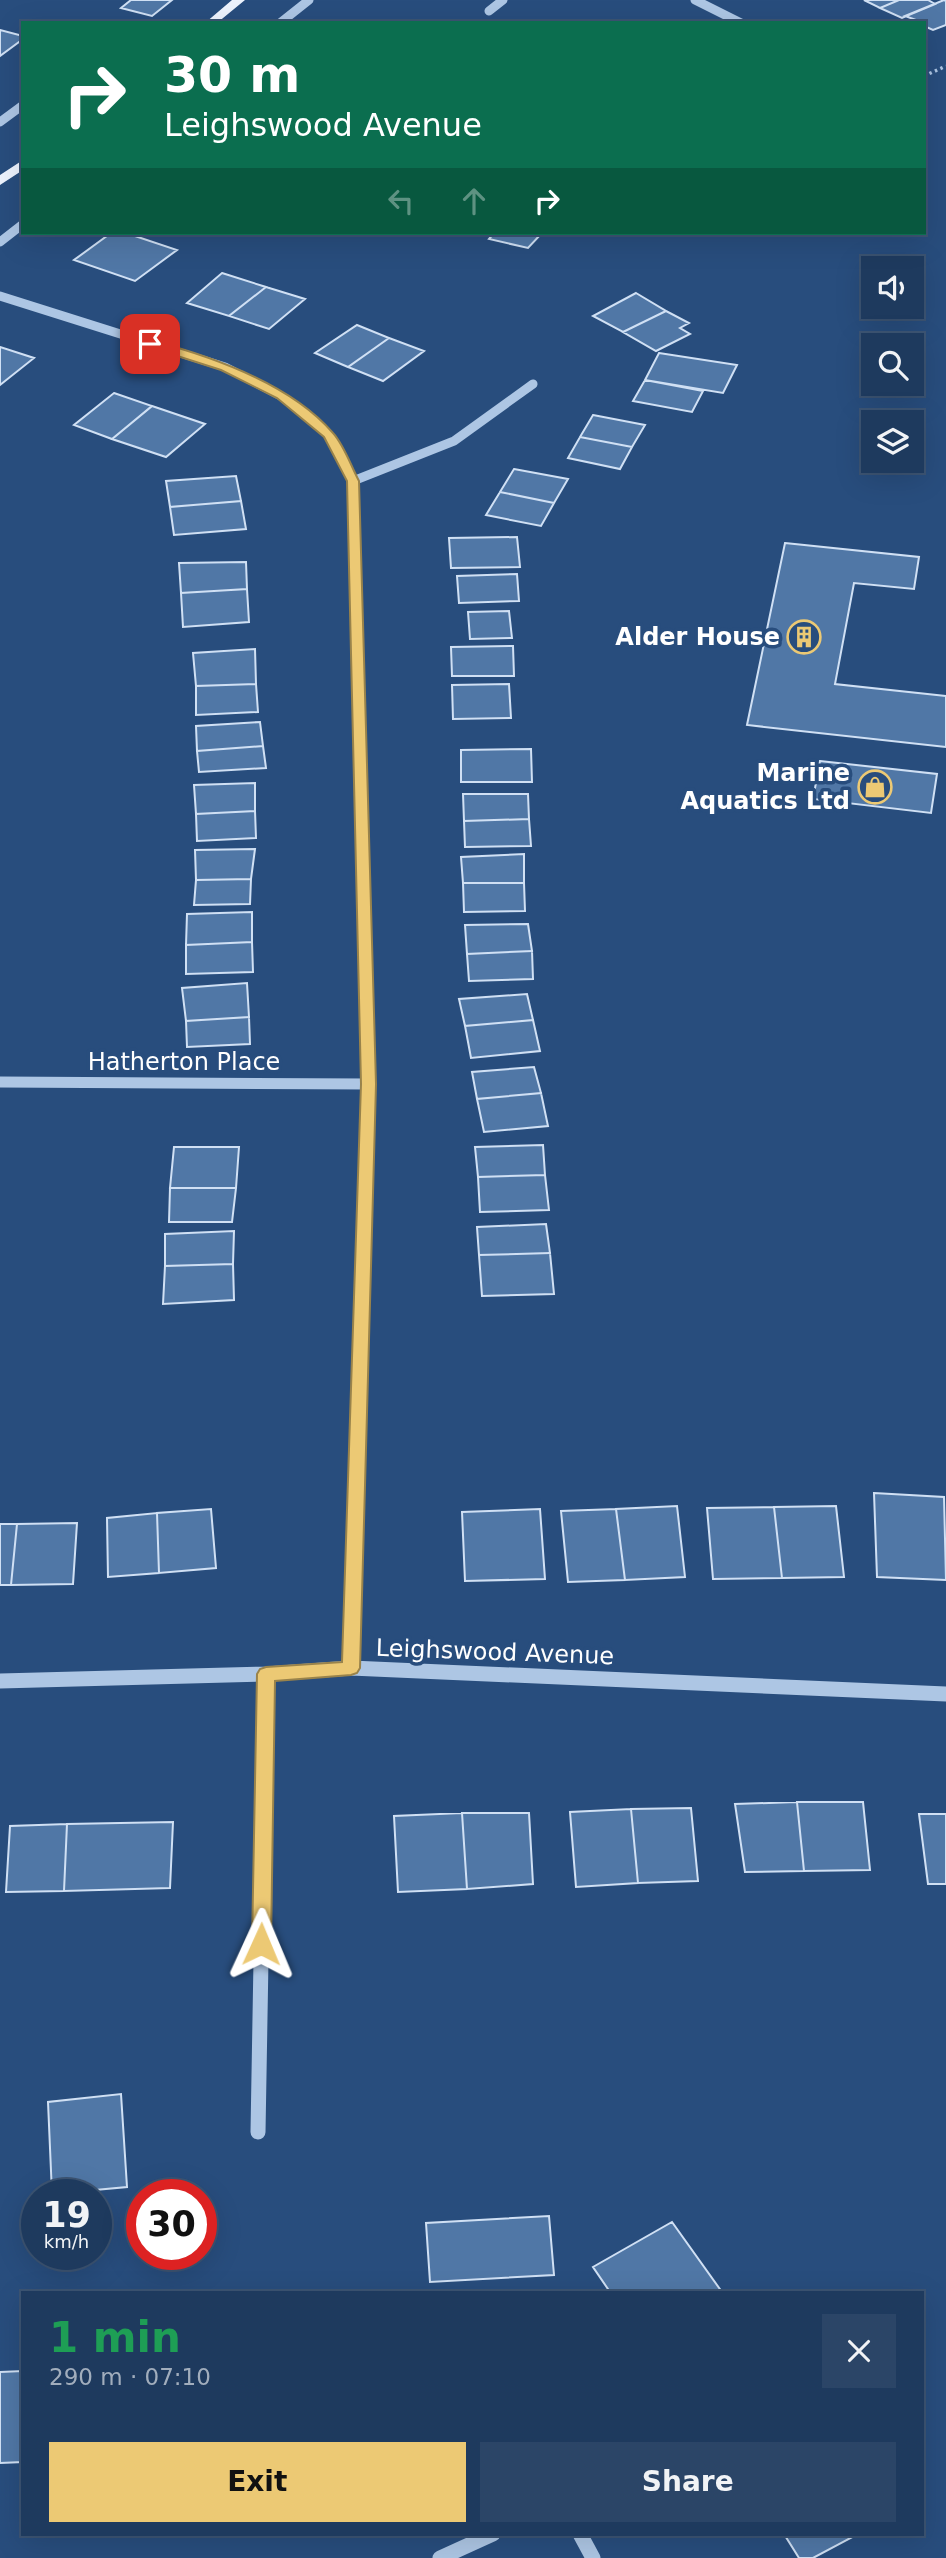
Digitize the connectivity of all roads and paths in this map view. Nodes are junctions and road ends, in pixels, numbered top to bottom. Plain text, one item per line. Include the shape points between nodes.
1 (239, 0) edge
2 (309, 0) edge
3 (503, 0) edge
4 (695, 0) edge
5 (489, 11) dead end
6 (213, 21) edge
7 (283, 21) edge
8 (737, 21) edge
9 (946, 66) edge
10 (926, 75) edge
11 (21, 106) edge
12 (0, 122) edge
13 (21, 165) edge
14 (0, 181) edge
15 (21, 226) edge
16 (0, 242) edge
17 (0, 296) edge
18 (533, 384) dead end
19 (353, 481) junction
20 (0, 1082) edge
21 (368, 1084) junction
22 (351, 1668) junction
23 (266, 1674) junction
24 (0, 1681) edge
25 (946, 1694) edge
26 (258, 2133) dead end
27 (489, 2536) edge
28 (581, 2536) edge
29 (440, 2558) edge
30 (593, 2558) edge

1 - 6 main road
2 - 7 street
3 - 5 street
4 - 8 street
9 - 10 path
11 - 12 street
13 - 14 main road
15 - 16 street
17 - 19 street via 225,367 281,396 329,435
18 - 19 street via 454,441
19 - 21 street
20 - 21 street, Hatherton Place
21 - 22 street
22 - 23 street, Leighswood Avenue
22 - 25 street, Leighswood Avenue
23 - 24 street, Leighswood Avenue
23 - 26 street
27 - 29 street
28 - 30 street

